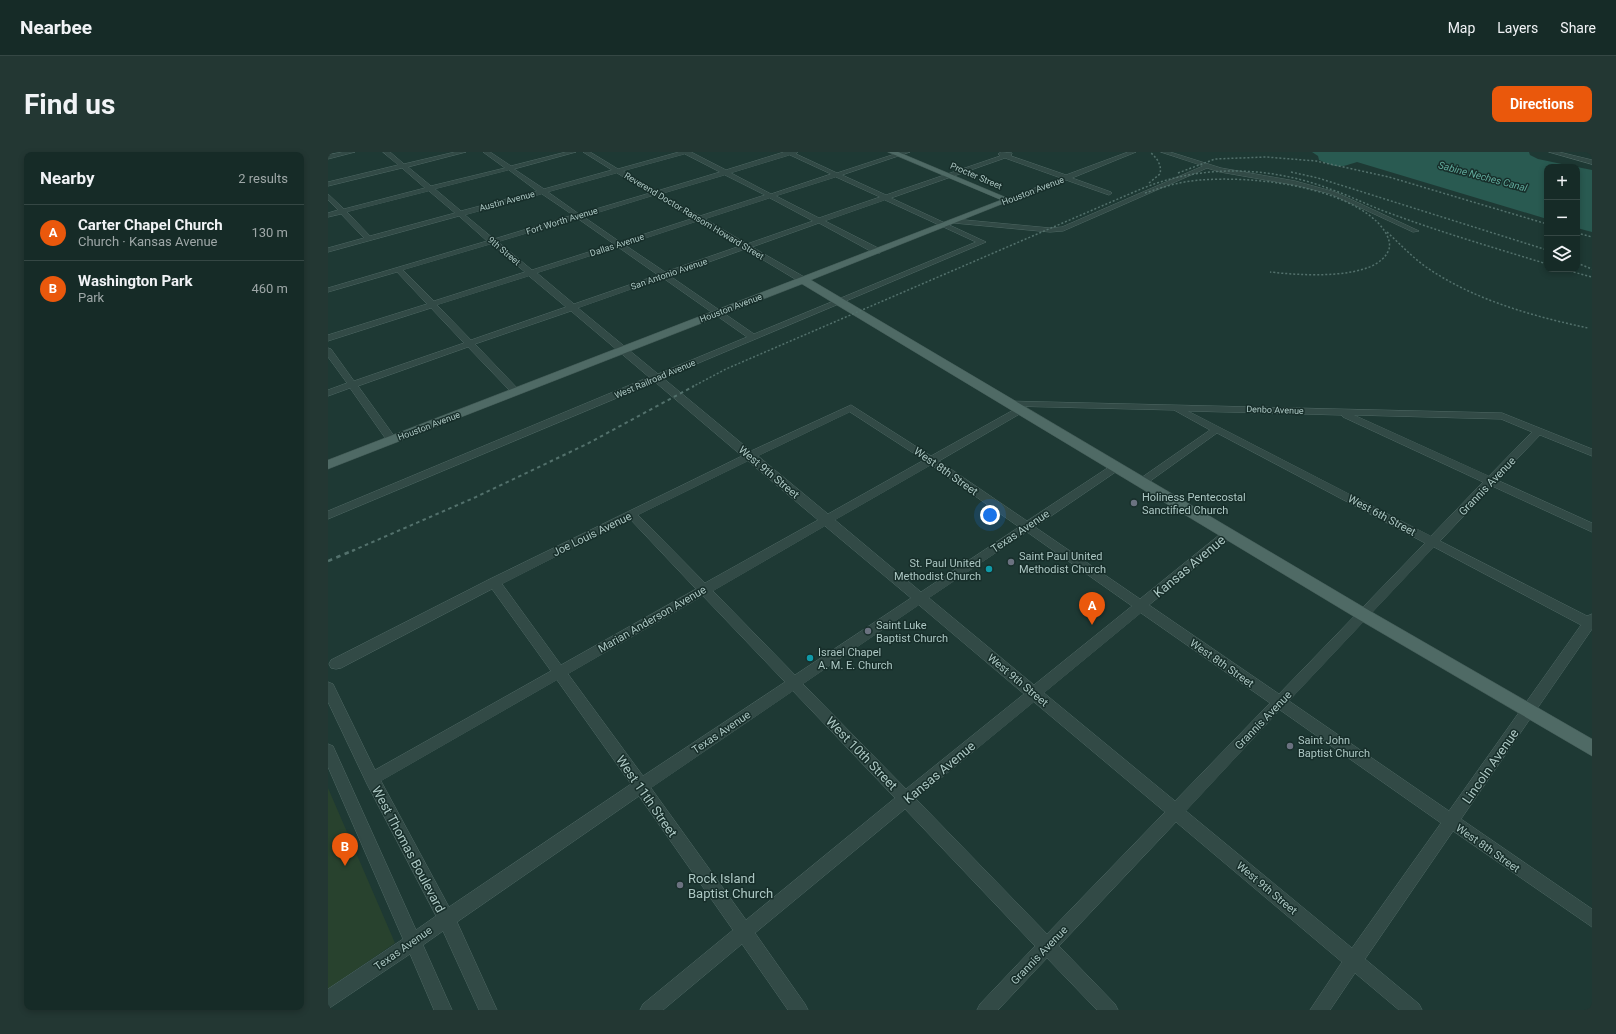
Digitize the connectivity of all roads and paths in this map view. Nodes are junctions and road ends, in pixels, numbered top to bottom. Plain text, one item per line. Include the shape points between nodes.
1 (352, 152) edge
2 (386, 152) edge
3 (463, 152) edge
4 (486, 152) edge
5 (573, 152) edge
6 (586, 152) edge
7 (686, 152) edge
8 (995, 152) edge
9 (1133, 152) edge
10 (1164, 152) edge
11 (1552, 152) edge
12 (791, 153) edge
13 (899, 153) edge
14 (1007, 154) edge
15 (328, 157) edge
16 (1592, 162) edge
17 (403, 166) junction
18 (510, 168) junction
19 (1204, 168) dead end
20 (617, 171) junction
21 (726, 172) junction
22 (836, 175) junction
23 (950, 176) junction
24 (1068, 177) junction
25 (328, 184) edge
26 (430, 189) junction
27 (542, 191) junction
28 (655, 193) junction
29 (1109, 193) dead end
30 (328, 196) edge
31 (770, 196) junction
32 (886, 198) junction
33 (1008, 200) junction
34 (343, 211) junction
35 (460, 214) junction
36 (328, 215) edge
37 (578, 216) junction
38 (698, 219) junction
39 (820, 221) junction
40 (950, 223) junction
41 (1415, 231) dead end
42 (369, 239) junction
43 (492, 241) junction
44 (619, 244) junction
45 (746, 247) junction
46 (328, 250) edge
47 (877, 251) junction
48 (398, 269) junction
49 (530, 273) junction
50 (664, 275) junction
51 (803, 280) junction
52 (328, 290) edge
53 (839, 303) junction
54 (432, 304) junction
55 (572, 308) junction
56 (718, 313) junction
57 (328, 338) edge
58 (754, 338) junction
59 (470, 344) junction
60 (624, 350) junction
61 (328, 351) edge
62 (657, 378) junction
63 (352, 385) junction
64 (516, 392) junction
65 (328, 393) edge
66 (1007, 403) junction
67 (850, 408) joint
68 (1176, 408) junction
69 (1020, 410) junction
70 (1341, 412) junction
71 (1217, 429) junction
72 (1540, 430) junction
73 (392, 440) junction
74 (1592, 452) edge
75 (749, 455) junction
76 (932, 461) junction
77 (328, 465) edge
78 (1116, 467) junction
79 (1491, 481) junction
80 (1142, 482) junction
81 (631, 514) junction
82 (328, 515) edge
83 (827, 520) junction
84 (1026, 527) junction
85 (1592, 528) edge
86 (1228, 534) junction
87 (1433, 542) junction
88 (494, 582) junction
89 (704, 590) junction
90 (920, 598) junction
91 (1140, 606) junction
92 (1364, 615) junction
93 (1590, 625) edge
94 (336, 664) dead end
95 (559, 673) junction
96 (793, 683) junction
97 (328, 688) edge
98 (1034, 693) junction
99 (1279, 703) junction
100 (1528, 711) junction
101 (1592, 748) edge
102 (328, 750) edge
103 (372, 779) junction
104 (640, 786) junction
105 (906, 799) junction
106 (1176, 811) junction
107 (1451, 822) junction
108 (446, 918) junction
109 (1592, 919) edge
110 (744, 933) junction
111 (414, 941) junction
112 (1047, 946) junction
113 (1354, 961) junction
114 (328, 1000) edge
115 (443, 1010) edge
116 (488, 1010) edge
117 (648, 1010) edge
118 (799, 1010) edge
119 (986, 1010) edge
120 (1109, 1010) edge
121 (1319, 1010) edge
122 (1413, 1010) edge

1 - 15 street
2 - 17 street, 9th Street
3 - 17 street
4 - 18 street
5 - 18 street
6 - 20 street, Reverend Doctor Ransom Howard Street
7 - 20 street, Austin Avenue
7 - 21 street
8 - 14 street
9 - 24 street, Houston Avenue
10 - 41 street via 1220,170 1295,183 1333,193
11 - 16 street
12 - 21 street, Fort Worth Avenue
12 - 22 street
13 - 22 street, Dallas Avenue
13 - 23 main road, Procter Street
14 - 23 street, San Antonio Avenue
14 - 24 street
17 - 25 street
17 - 26 street, 9th Street
18 - 26 street
18 - 27 street
19 - 40 street via 1063,229
20 - 27 street, Austin Avenue
20 - 28 street, Reverend Doctor Ransom Howard Street
21 - 28 street, Fort Worth Avenue
21 - 31 street
22 - 31 street, Dallas Avenue
22 - 32 street
23 - 32 street, San Antonio Avenue
23 - 33 main road, Procter Street
24 - 29 street
24 - 33 street, Houston Avenue
26 - 34 street
26 - 35 street, 9th Street
27 - 35 street, Austin Avenue
27 - 37 street
28 - 37 street, Fort Worth Avenue
28 - 38 street, Reverend Doctor Ransom Howard Street
30 - 34 street
31 - 38 street, Dallas Avenue
31 - 39 street
32 - 39 street, San Antonio Avenue
32 - 40 street
33 - 40 main road, Houston Avenue
34 - 36 street
34 - 42 street
35 - 42 street, Austin Avenue
35 - 43 street, 9th Street
37 - 43 street, Fort Worth Avenue
37 - 44 street
38 - 44 street, Dallas Avenue
38 - 45 street, Reverend Doctor Ransom Howard Street
39 - 45 street, San Antonio Avenue
39 - 47 street
40 - 47 main road, Houston Avenue
40 - 53 street, West Railroad Avenue via 982,242
42 - 46 street, Austin Avenue
43 - 48 street, Fort Worth Avenue
43 - 49 street, 9th Street
44 - 49 street, Dallas Avenue
44 - 50 street
45 - 50 street, San Antonio Avenue
45 - 51 street, Reverend Doctor Ransom Howard Street
47 - 51 main road, Houston Avenue
48 - 52 street, Fort Worth Avenue
48 - 54 street
49 - 54 street, Dallas Avenue
49 - 55 street, 9th Street
50 - 55 street, San Antonio Avenue
50 - 56 street
51 - 53 main road
51 - 56 main road, Houston Avenue
53 - 58 street, West Railroad Avenue
53 - 66 main road
54 - 57 street, Dallas Avenue
54 - 59 street
55 - 59 street, San Antonio Avenue
55 - 60 street, 9th Street
56 - 58 street
56 - 60 main road, Houston Avenue
58 - 62 street, West Railroad Avenue
59 - 63 street, San Antonio Avenue
59 - 64 street
60 - 62 street, West 9th Street
60 - 64 main road, Houston Avenue
61 - 63 street
62 - 75 street, West 9th Street
62 - 82 street, West Railroad Avenue
63 - 65 street, San Antonio Avenue
63 - 73 street
64 - 73 main road, Houston Avenue
66 - 68 street, Denbo Avenue
66 - 69 main road
67 - 75 street, Joe Louis Avenue
67 - 76 street, West 8th Street
68 - 70 street, Denbo Avenue
68 - 71 street, West 6th Street
69 - 76 street, Marian Anderson Avenue
69 - 78 main road
70 - 72 street, Denbo Avenue via 1502,416
70 - 79 street
71 - 80 street
71 - 87 street, West 6th Street
72 - 74 street, Denbo Avenue
72 - 79 street, Grannis Avenue
73 - 77 main road, Houston Avenue
75 - 81 street, Joe Louis Avenue
75 - 83 street, West 9th Street
76 - 83 street, Marian Anderson Avenue
76 - 84 street, West 8th Street
78 - 80 main road
78 - 84 street, Texas Avenue
79 - 85 street
79 - 87 street, Grannis Avenue
80 - 86 main road
81 - 88 street, Joe Louis Avenue
81 - 89 street, West 10th Street
83 - 89 street, Marian Anderson Avenue
83 - 90 street, West 9th Street
84 - 90 street, Texas Avenue
84 - 91 street, West 8th Street
86 - 91 street, Kansas Avenue
86 - 92 main road
87 - 92 street, Grannis Avenue
87 - 93 street, West 6th Street
88 - 94 street, Joe Louis Avenue
88 - 95 street, West 11th Street
89 - 95 street, Marian Anderson Avenue
89 - 96 street, West 10th Street
90 - 96 street, Texas Avenue
90 - 98 street, West 9th Street
91 - 98 street, Kansas Avenue
91 - 99 street, West 8th Street
92 - 99 street, Grannis Avenue
92 - 100 main road
93 - 100 street, Lincoln Avenue
95 - 103 street, Marian Anderson Avenue
95 - 104 street, West 11th Street
96 - 104 street, Texas Avenue
96 - 105 street, West 10th Street
97 - 103 street, West Thomas Boulevard
98 - 105 street, Kansas Avenue
98 - 106 street, West 9th Street
99 - 106 street, Grannis Avenue
99 - 107 street, West 8th Street
100 - 101 main road
100 - 107 street, Lincoln Avenue
102 - 111 street
103 - 108 street, West Thomas Boulevard
104 - 108 street, Texas Avenue
104 - 110 street, West 11th Street
105 - 110 street, Kansas Avenue
105 - 112 street, West 10th Street
106 - 112 street, Grannis Avenue
106 - 113 street, West 9th Street
107 - 109 street, West 8th Street
107 - 113 street, Lincoln Avenue
108 - 111 street, Texas Avenue
108 - 116 street, West Thomas Boulevard
110 - 117 street, Kansas Avenue
110 - 118 street, West 11th Street
111 - 114 street, Texas Avenue
111 - 115 street
112 - 119 street, Grannis Avenue
112 - 120 street, West 10th Street
113 - 121 street, Lincoln Avenue
113 - 122 street, West 9th Street

